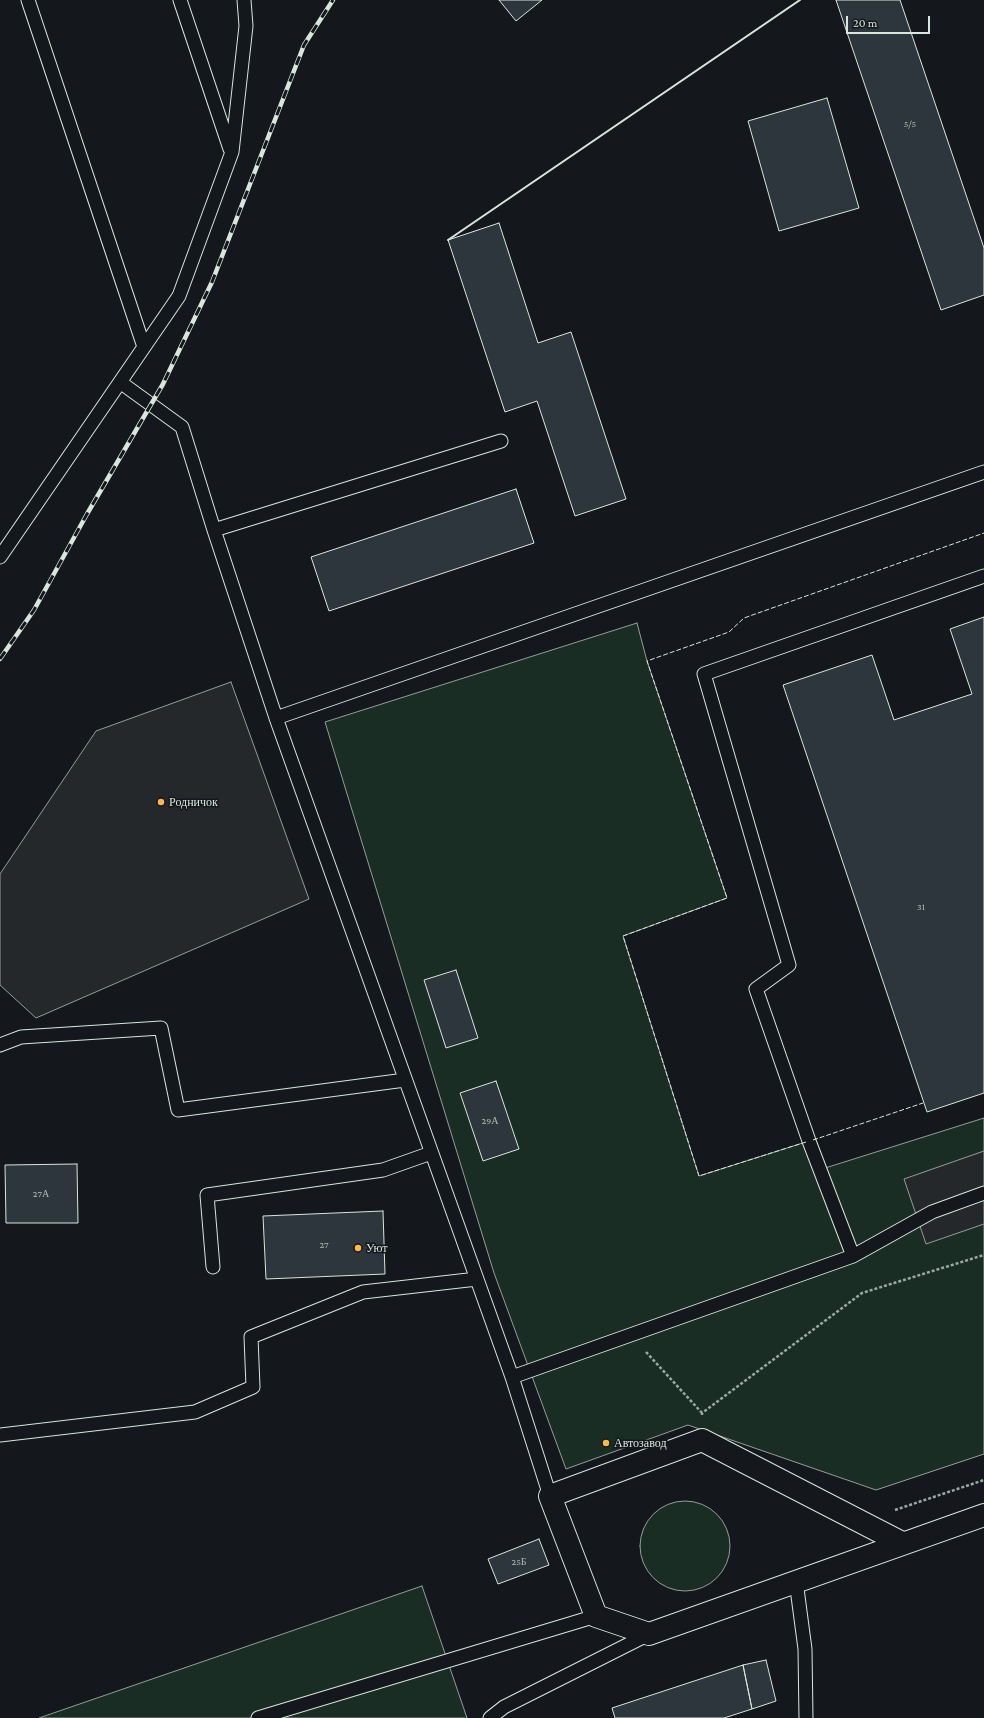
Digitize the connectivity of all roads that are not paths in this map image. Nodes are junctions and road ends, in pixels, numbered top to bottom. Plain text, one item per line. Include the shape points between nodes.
1 (28, 0) edge
2 (180, 0) edge
3 (244, 0) edge
4 (232, 152) junction
5 (144, 346) junction
6 (120, 382) junction
7 (501, 441) dead end
8 (984, 472) edge
9 (214, 530) junction
10 (0, 557) edge
11 (984, 576) edge
12 (276, 718) junction
13 (0, 1045) edge
14 (406, 1080) junction
15 (431, 1153) junction
16 (984, 1192) edge
17 (853, 1256) junction
18 (213, 1267) dead end
19 (477, 1279) junction
20 (512, 1377) junction
21 (0, 1435) edge
22 (550, 1496) junction
23 (984, 1515) edge
24 (902, 1543) junction
25 (796, 1581) junction
26 (596, 1616) junction
27 (649, 1634) junction
28 (258, 1718) edge
29 (490, 1718) edge
30 (806, 1718) edge

1 - 5 lane
2 - 4 lane
3 - 4 lane via 246,26
4 - 5 lane via 179,296
5 - 6 lane
6 - 9 lane via 182,427
6 - 10 lane
7 - 9 lane
8 - 12 lane
9 - 12 lane
11 - 17 lane via 704,674 790,965 756,989 809,1141
12 - 14 lane
13 - 14 lane via 21,1037 161,1028 178,1110
14 - 15 lane
15 - 18 lane via 383,1170 206,1195
15 - 19 lane
16 - 17 lane via 932,1212
17 - 20 lane
19 - 20 lane
19 - 21 lane via 363,1292 251,1337 253,1386 195,1412
20 - 22 lane
22 - 24 street via 702,1440
22 - 26 street
23 - 24 street
24 - 25 street
25 - 27 street
25 - 30 lane via 805,1649
26 - 27 street
26 - 28 lane
27 - 29 lane via 504,1707

